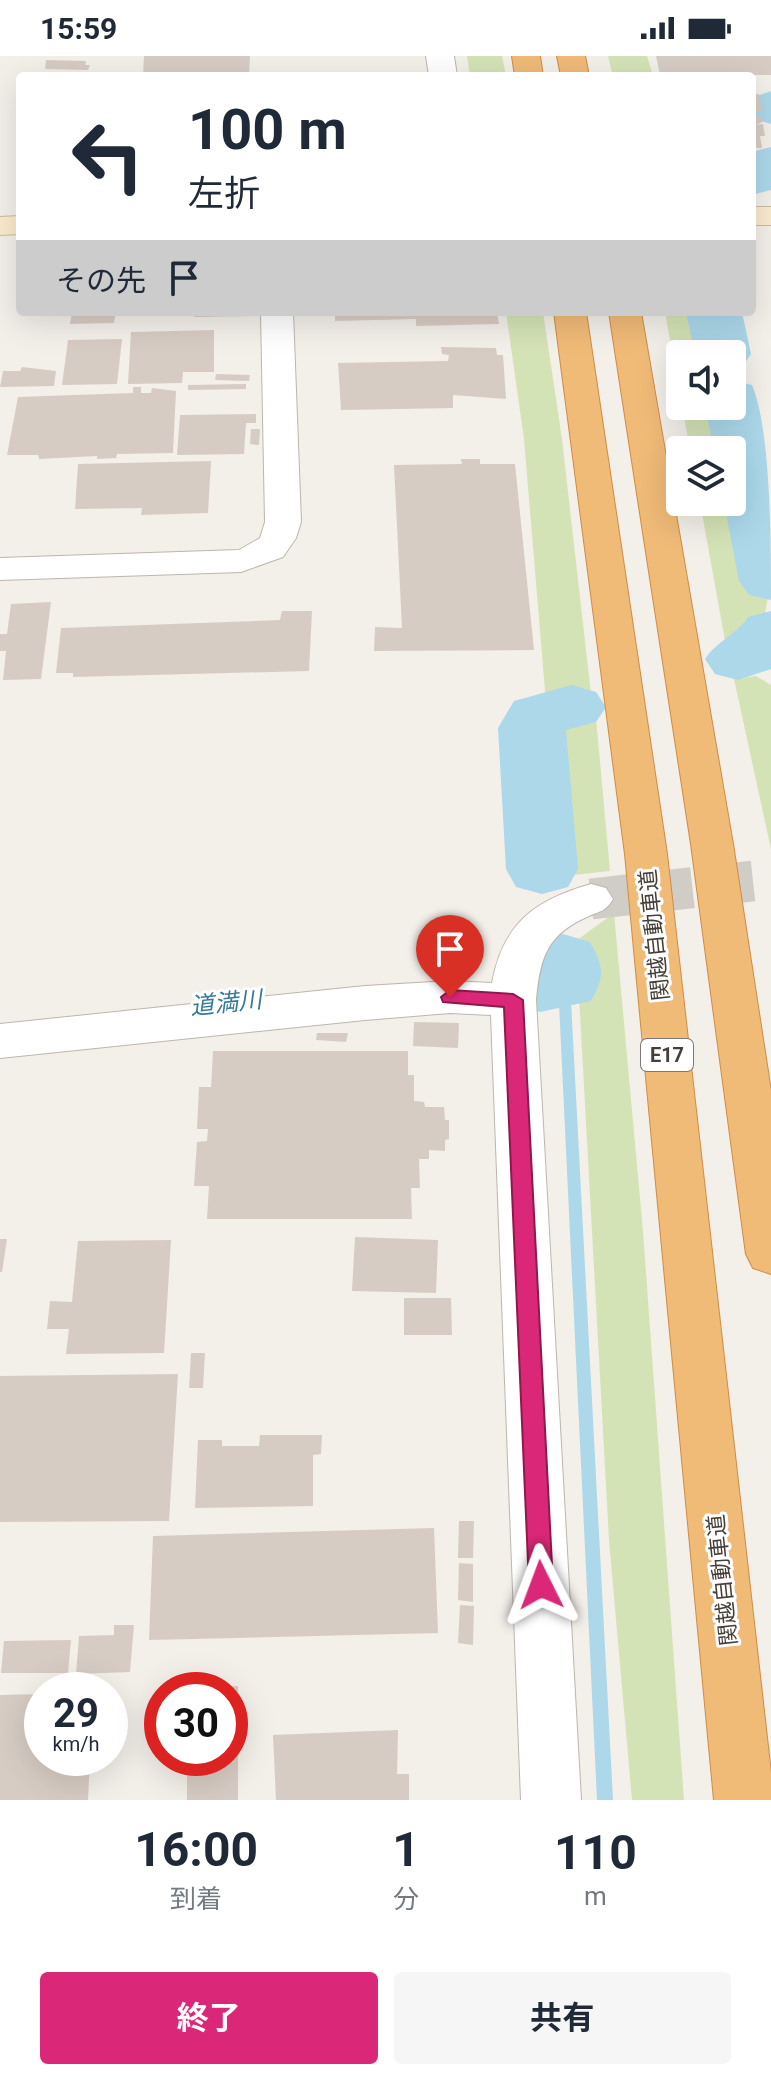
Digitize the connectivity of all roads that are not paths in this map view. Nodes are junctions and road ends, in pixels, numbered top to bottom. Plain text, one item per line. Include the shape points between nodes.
1 (277, 316) edge
2 (571, 316) edge
3 (626, 316) edge
4 (0, 569) edge
5 (591, 899) tunnel mouth
6 (513, 1000) junction
7 (0, 1041) edge
8 (771, 1254) edge
9 (551, 1800) edge
10 (744, 1800) edge

1 - 4 street via 283,522 272,550 241,561
2 - 10 highway, 関越自動車道 / E17 via 646,854
3 - 8 highway
5 - 6 street via 542,922 520,953
6 - 7 street via 450,997 365,1003
6 - 9 street

